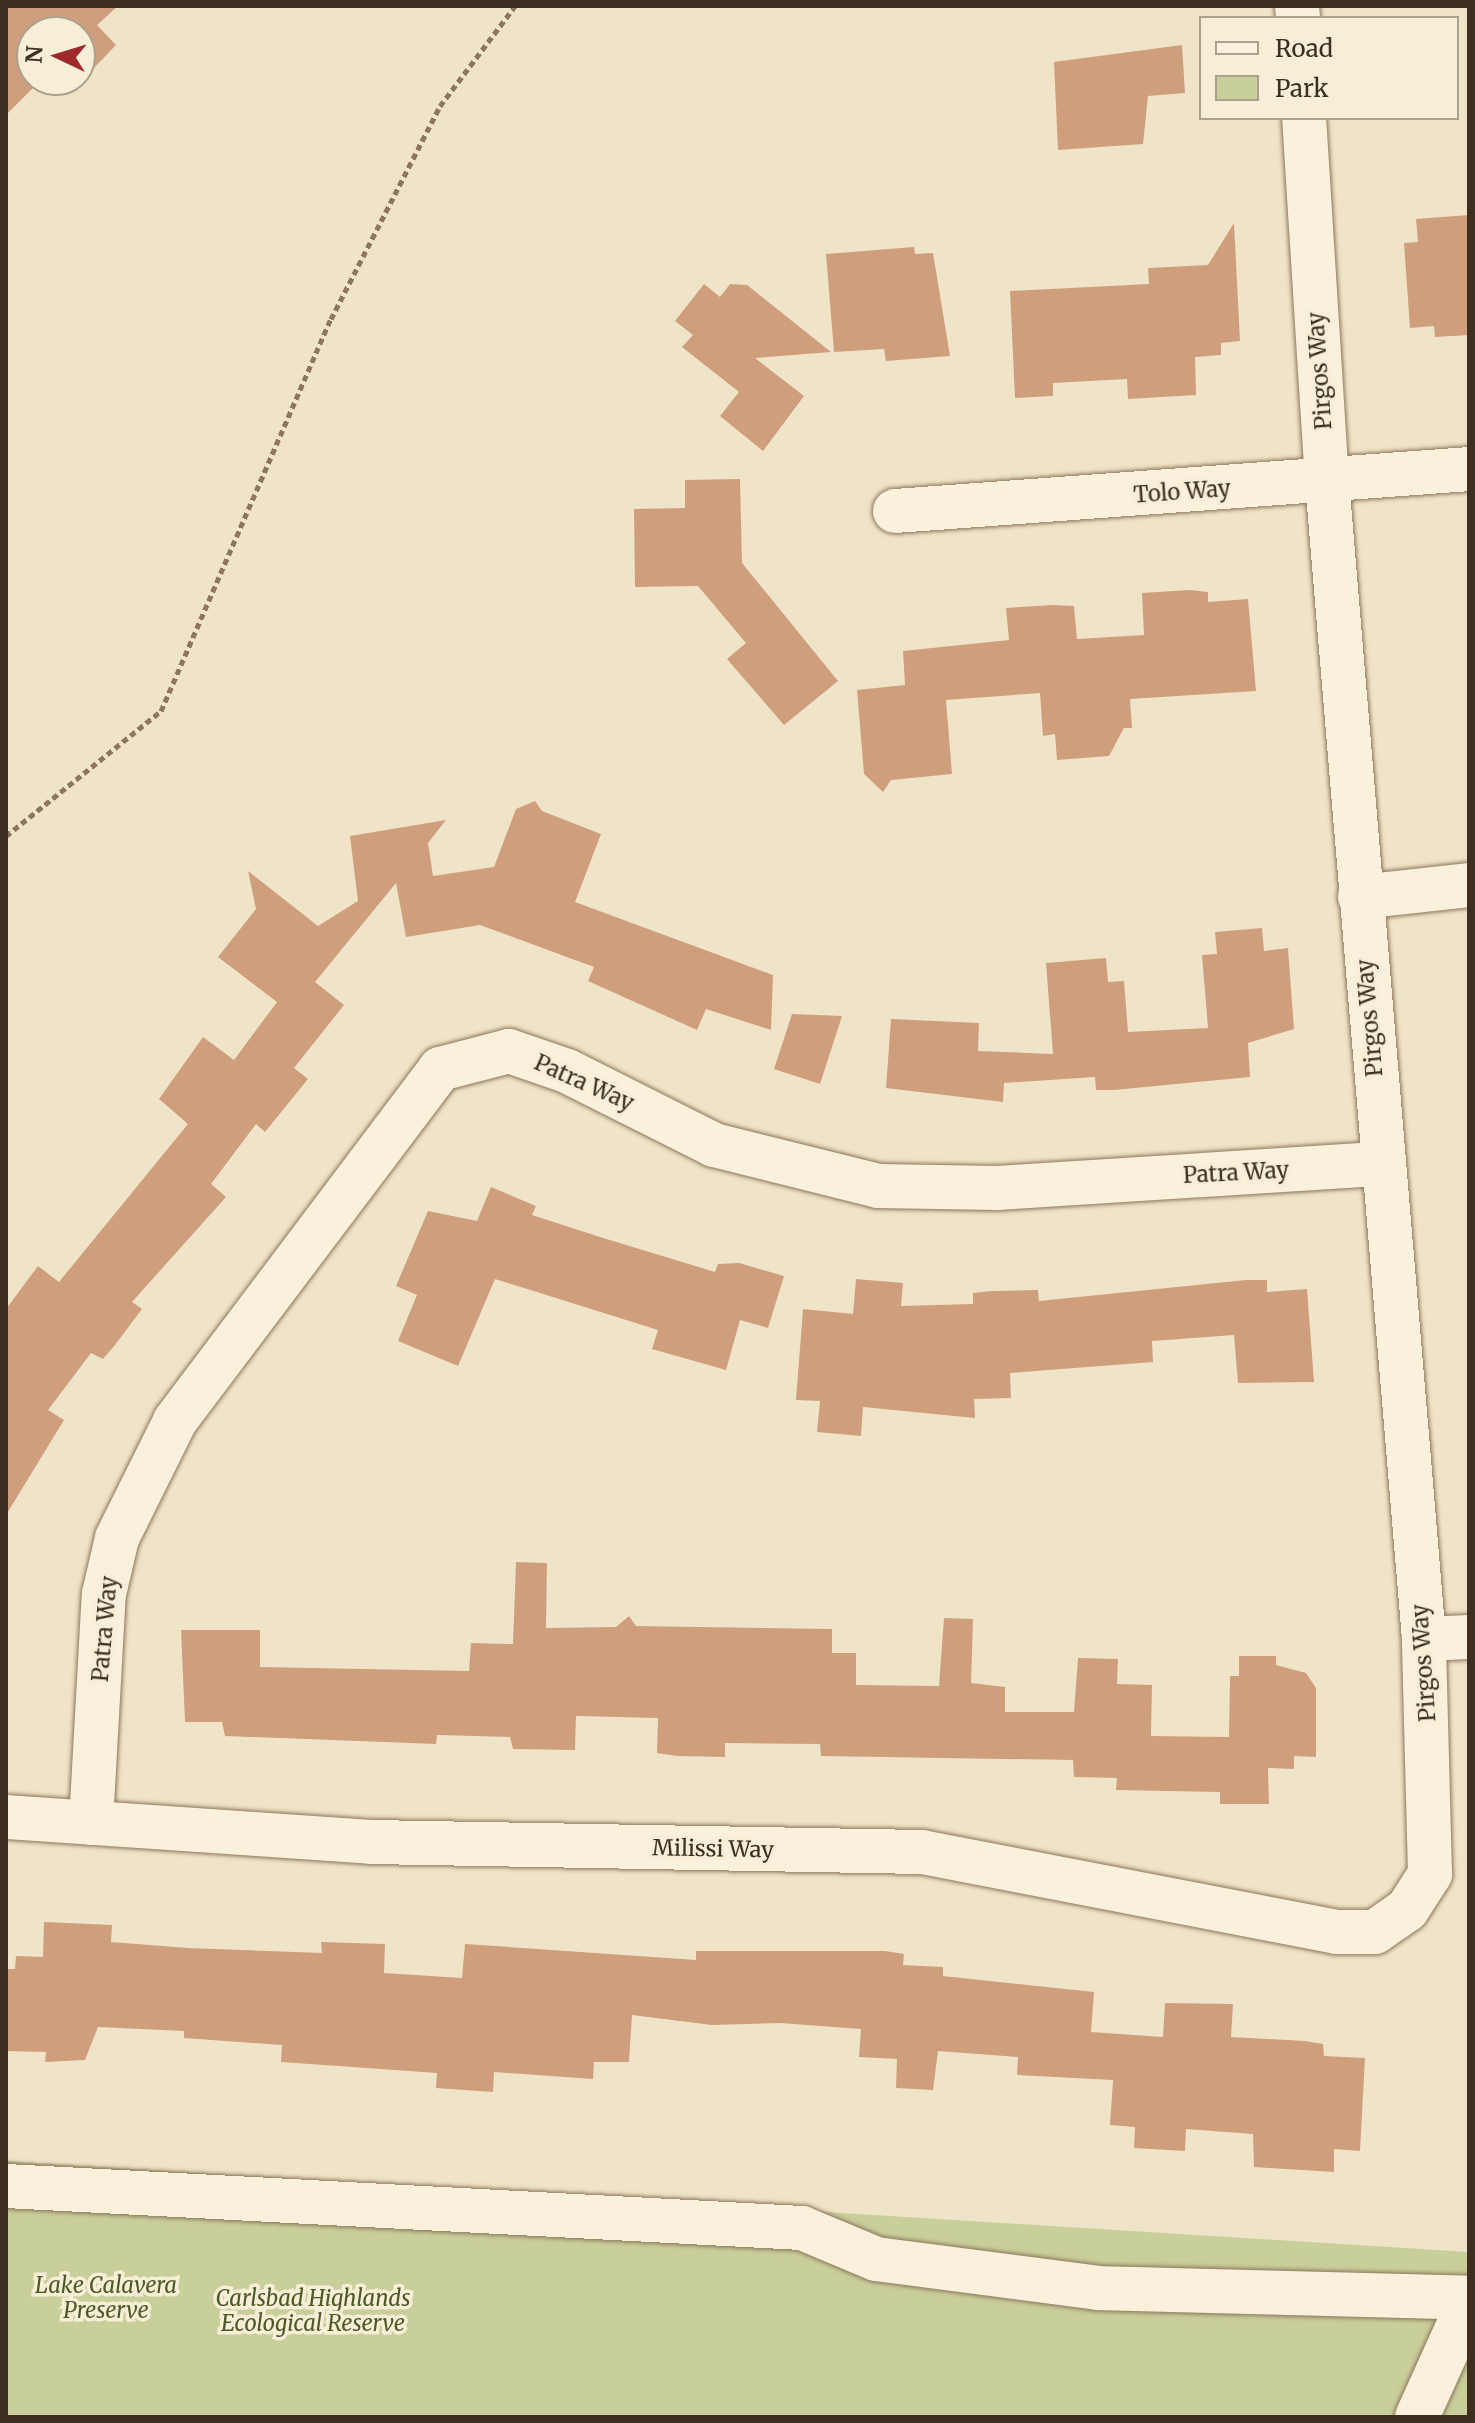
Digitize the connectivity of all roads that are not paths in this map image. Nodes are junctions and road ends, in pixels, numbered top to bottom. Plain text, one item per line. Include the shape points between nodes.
1 (1304, 120) edge
2 (1469, 469) edge
3 (1327, 482) junction
4 (895, 511) dead end
5 (1469, 885) edge
6 (1360, 897) junction
7 (1381, 1164) junction
8 (1469, 1637) edge
9 (1424, 1639) junction
10 (6, 1817) edge
11 (91, 1823) junction
12 (1407, 1910) joint
13 (6, 2186) edge
14 (1469, 2300) edge
15 (1417, 2417) edge

1 - 3 street, Pirgos Way
2 - 3 street, Tolo Way
3 - 4 street, Tolo Way
3 - 6 street, Pirgos Way
5 - 6 street
6 - 7 street, Pirgos Way
7 - 9 street, Pirgos Way
7 - 11 street, Patra Way via 997,1188 878,1186 714,1145 567,1071 509,1051 440,1069 175,1421 117,1538 104,1594
8 - 9 street
9 - 12 street, Pirgos Way via 1430,1874
10 - 11 street, Milissi Way
11 - 12 street, Milissi Way via 371,1842 922,1852 1336,1932 1375,1932
13 - 14 street via 802,2228 876,2259 1098,2288
14 - 15 street

